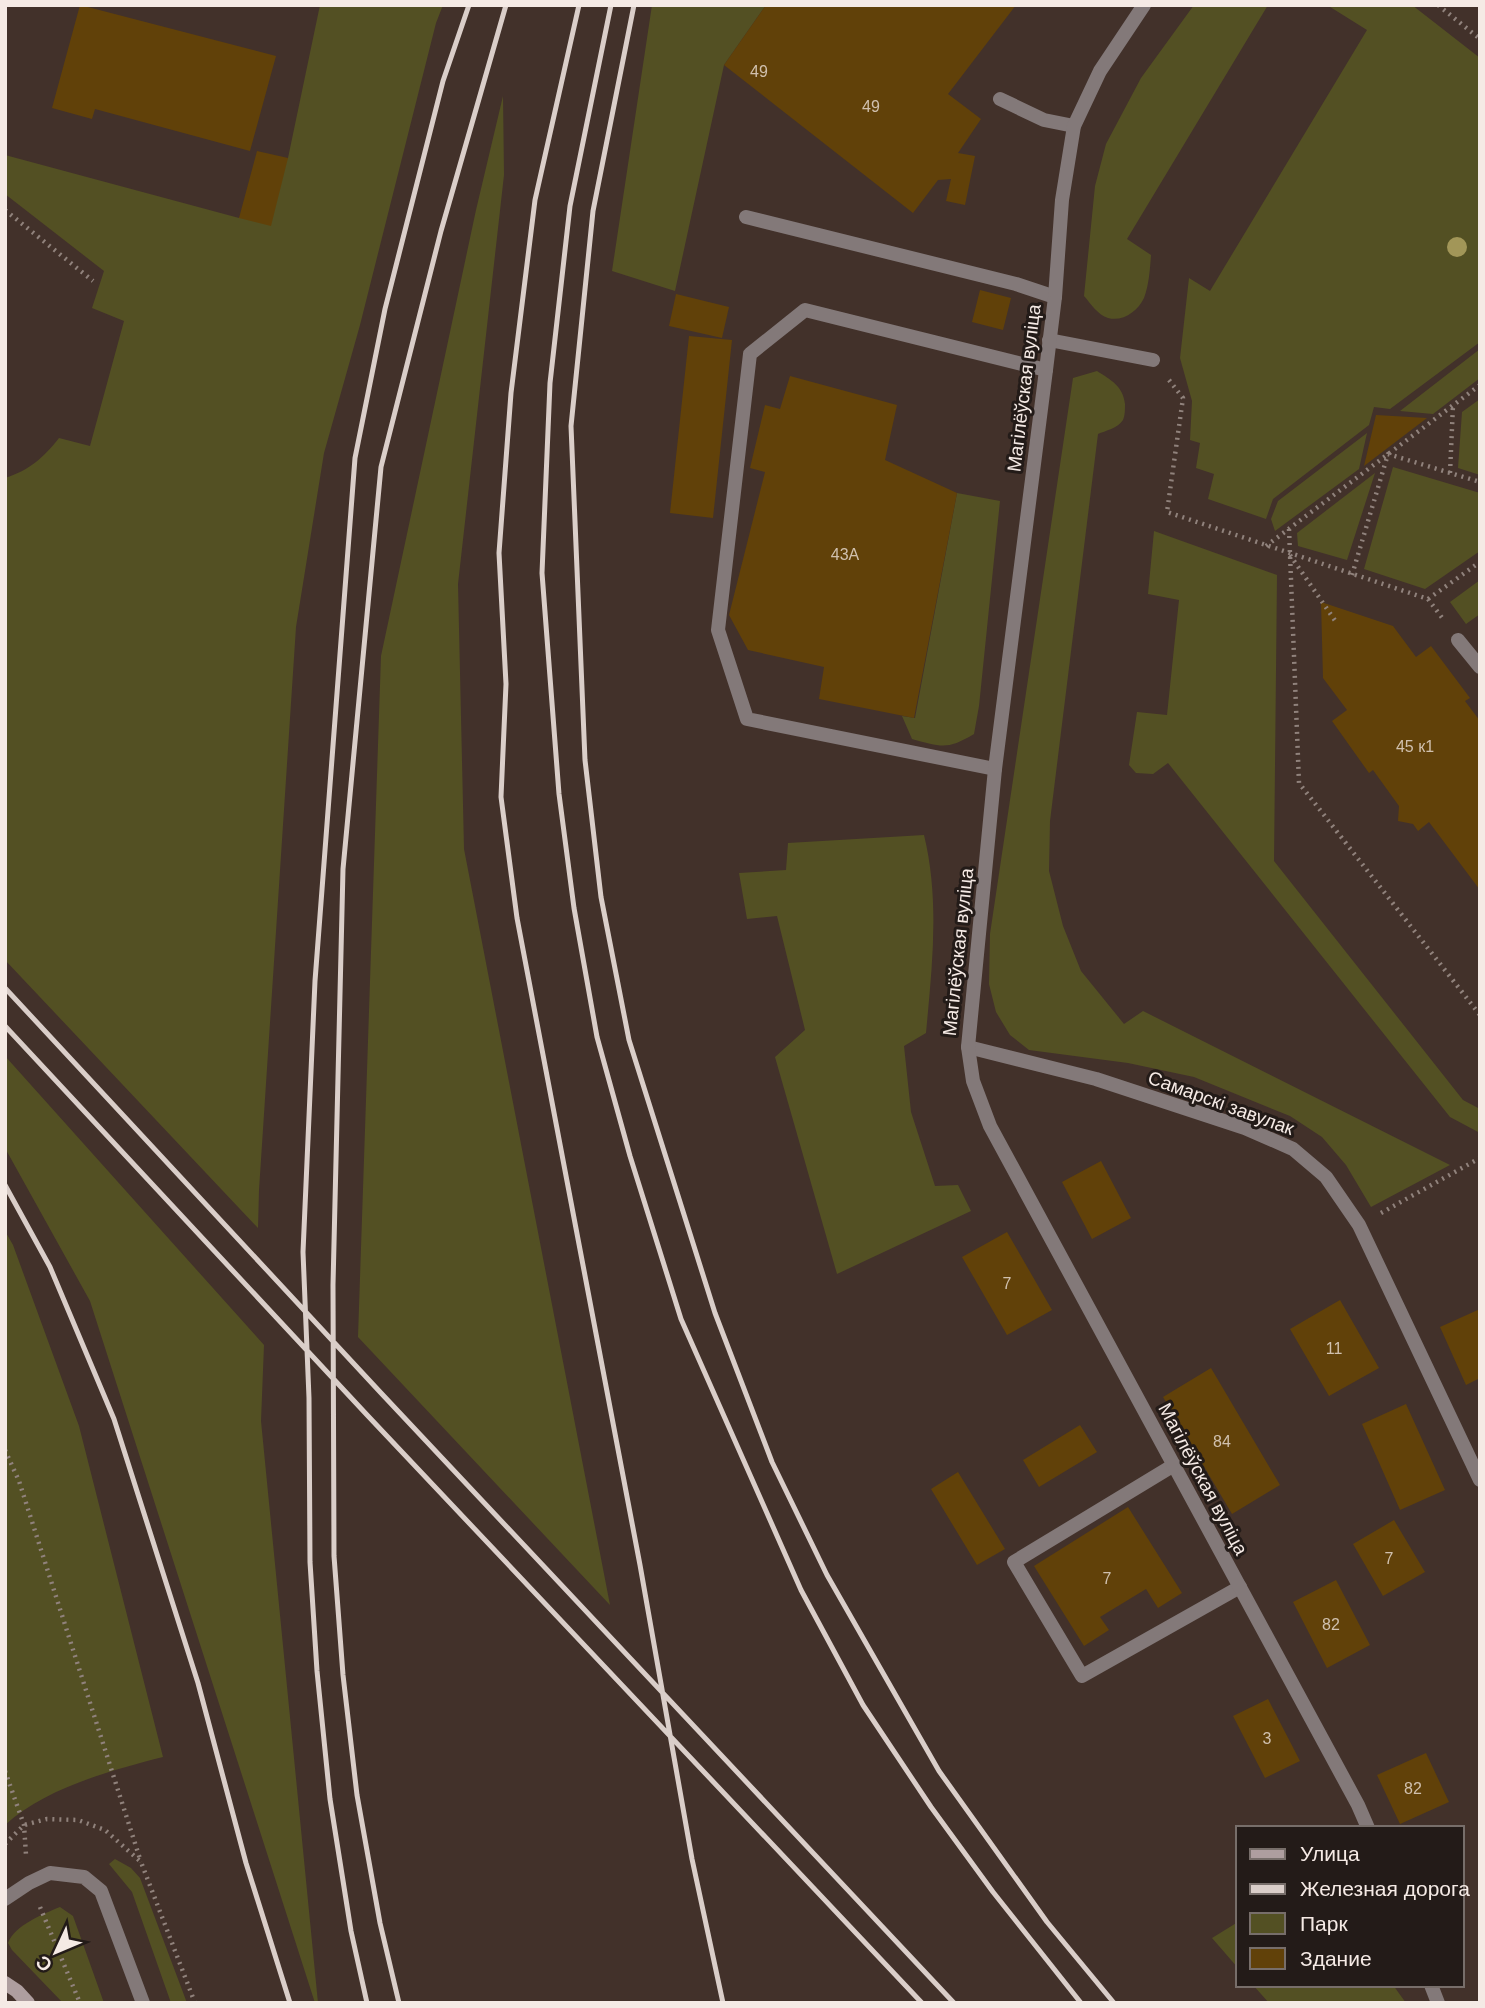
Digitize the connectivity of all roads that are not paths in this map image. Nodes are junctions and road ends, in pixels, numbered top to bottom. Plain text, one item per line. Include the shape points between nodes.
1 (1144, 5) edge
2 (1000, 99) dead end
3 (1074, 126) junction
4 (746, 217) dead end
5 (1055, 297) junction
6 (1049, 340) junction
7 (1153, 360) road end
8 (1046, 370) junction
9 (1458, 640) road end
10 (1480, 667) edge
11 (995, 769) junction
12 (968, 1047) junction
13 (1174, 1465) junction
14 (1480, 1480) edge
15 (1240, 1587) junction
16 (1367, 1826) edge
17 (5, 1899) edge
18 (5, 1983) edge
19 (28, 2003) edge
20 (143, 2003) edge

1 - 3 street, Магілёўская вуліца via 1100,71
2 - 3 street via 1044,120
3 - 5 street, Магілёўская вуліца via 1062,200
4 - 5 street
5 - 6 street, Магілёўская вуліца
6 - 7 street
6 - 8 street, Магілёўская вуліца
8 - 11 street, Магілёўская вуліца
8 - 11 street via 805,310 750,354 718,630 747,719
9 - 10 street
11 - 12 street, Магілёўская вуліца
12 - 13 street, Магілёўская вуліца via 973,1081 990,1126
12 - 14 street, Самарскі завулак via 1096,1079 1245,1128 1293,1149 1326,1177 1359,1225
13 - 15 street, Магілёўская вуліца
13 - 15 street via 1014,1562 1082,1676
15 - 16 street, Магілёўская вуліца
17 - 20 street via 51,1873 84,1877 101,1891
18 - 19 main road

